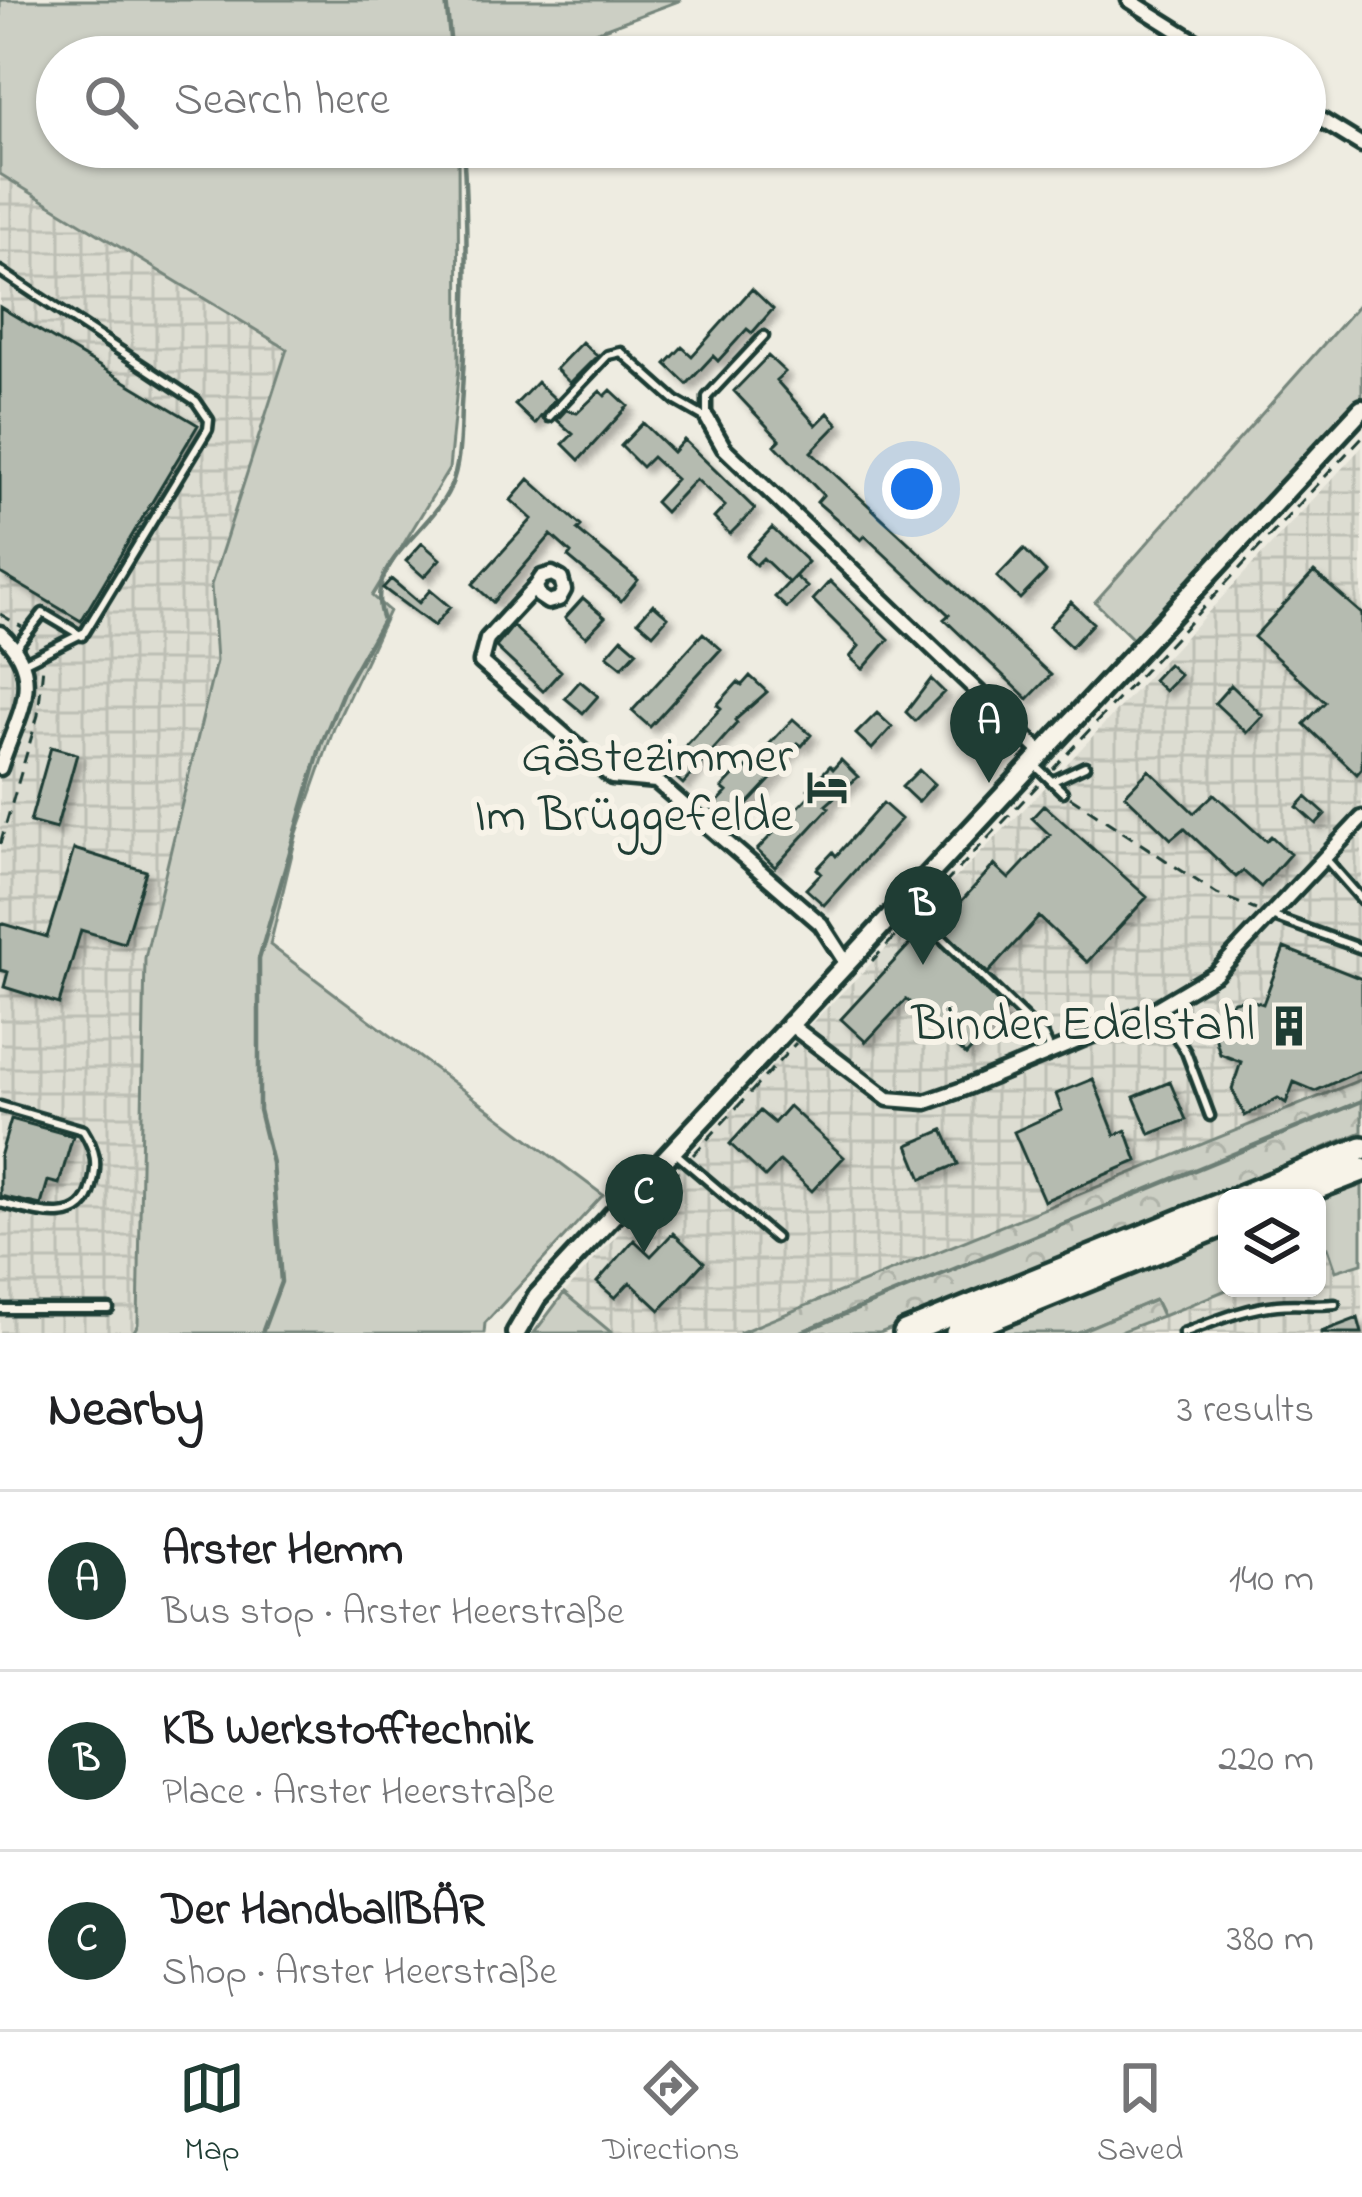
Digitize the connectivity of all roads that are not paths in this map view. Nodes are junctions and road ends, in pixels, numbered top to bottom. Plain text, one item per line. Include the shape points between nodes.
1 (1129, 0) edge
2 (1186, 36) edge
3 (1326, 123) edge
4 (1362, 145) edge
5 (0, 271) edge
6 (764, 336) dead end
7 (1362, 409) edge
8 (550, 417) dead end
9 (707, 418) junction
10 (536, 586) dead end
11 (0, 634) edge
12 (82, 637) junction
13 (16, 647) junction
14 (25, 662) junction
15 (1, 763) edge
16 (1085, 766) dead end
17 (1043, 768) junction
18 (1063, 792) road end
19 (1362, 818) edge
20 (1325, 858) junction
21 (1362, 900) edge
22 (1271, 916) junction
23 (937, 933) dead end
24 (1362, 949) edge
25 (853, 968) junction
26 (1156, 1008) junction
27 (788, 1023) junction
28 (1052, 1052) junction
29 (0, 1106) edge
30 (1210, 1116) dead end
31 (1362, 1148) edge
32 (679, 1156) junction
33 (1362, 1170) edge
34 (1260, 1189) edge
35 (1312, 1189) edge
36 (0, 1203) edge
37 (1218, 1206) edge
38 (1218, 1227) edge
39 (775, 1238) dead end
40 (1335, 1304) dead end
41 (0, 1309) edge
42 (109, 1309) dead end
43 (516, 1333) edge
44 (905, 1333) edge
45 (957, 1333) edge
46 (1183, 1333) edge

1 - 2 street
3 - 4 street
5 - 12 lane via 208,414 208,429
6 - 9 lane via 707,397
7 - 17 street
8 - 9 lane via 608,355 621,352
9 - 17 street via 724,448
10 - 25 street via 487,640 481,662 612,777 656,781 821,924
11 - 13 street
12 - 13 lane via 43,613
12 - 14 lane
13 - 14 street
14 - 15 street via 26,692
16 - 17 lane
17 - 18 lane
17 - 25 street
19 - 20 street
20 - 21 lane
20 - 22 street
22 - 24 lane
22 - 26 street via 1216,973
23 - 28 lane
25 - 27 street
26 - 28 street
26 - 30 lane via 1186,1052
27 - 28 street via 904,1103 926,1102
27 - 32 street
29 - 36 lane via 83,1130 98,1162 91,1195 76,1210 54,1216
31 - 34 highway
32 - 39 lane
32 - 43 street via 529,1306
33 - 35 highway
37 - 44 highway
38 - 45 highway
40 - 46 lane via 1279,1304
41 - 42 lane

